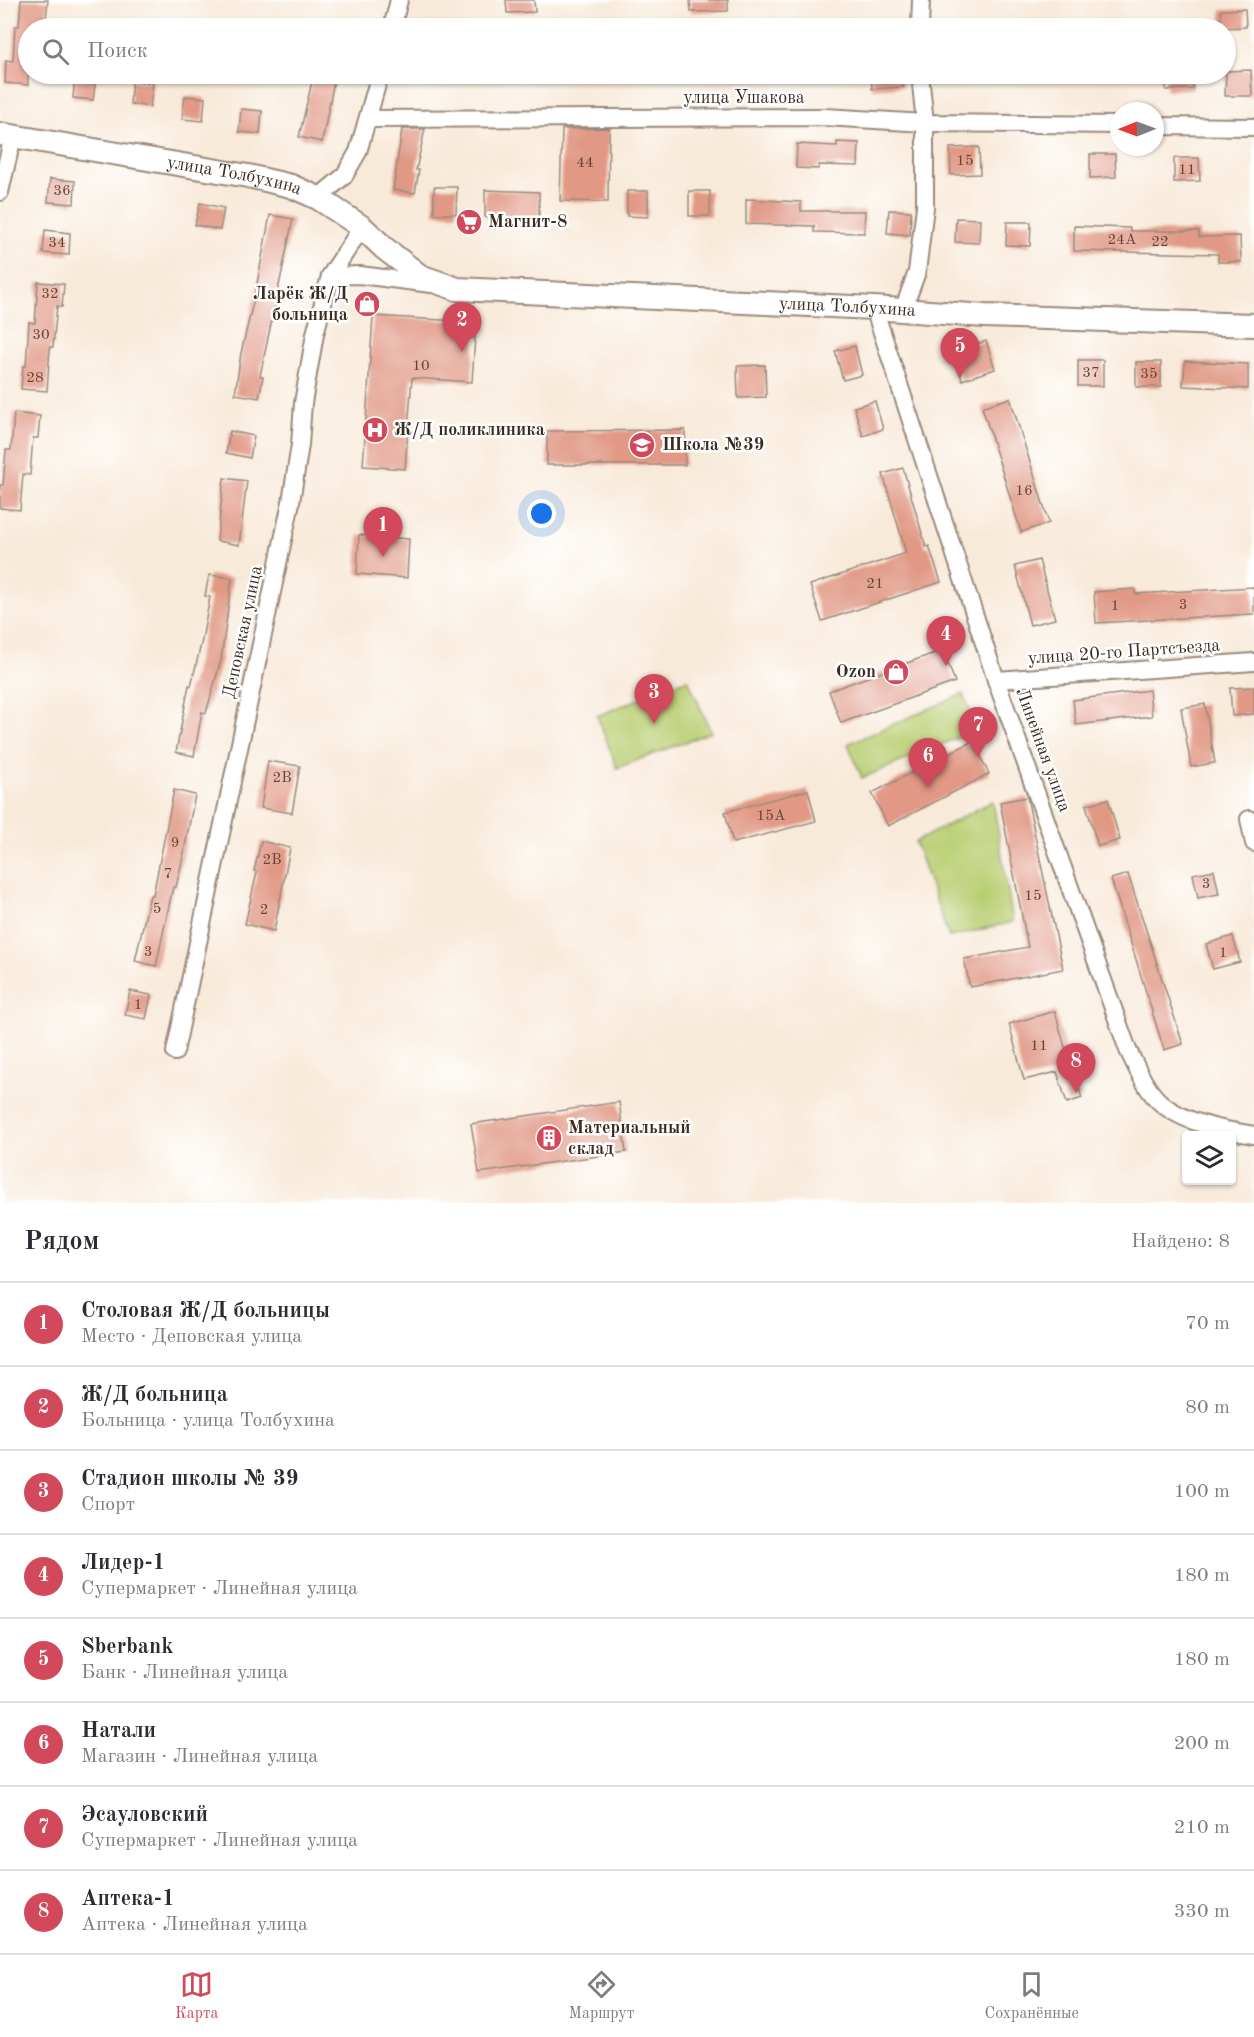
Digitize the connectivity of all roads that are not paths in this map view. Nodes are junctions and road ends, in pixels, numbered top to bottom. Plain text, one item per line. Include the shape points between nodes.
1 (399, 0) edge
2 (921, 0) edge
3 (394, 18) edge
4 (920, 18) edge
5 (377, 84) edge
6 (921, 84) edge
7 (368, 119) junction
8 (925, 123) junction
9 (1110, 125) edge
10 (1164, 126) edge
11 (1254, 127) edge
12 (6, 135) edge
13 (0, 192) edge
14 (318, 198) junction
15 (362, 227) junction
16 (330, 276) junction
17 (440, 285) junction
18 (874, 308) junction
19 (903, 310) junction
20 (1254, 325) edge
21 (1254, 662) edge
22 (996, 680) junction
23 (1249, 819) dead end
24 (1254, 843) edge
25 (175, 1052) dead end
26 (1254, 1135) edge

1 - 3 street
2 - 4 street
5 - 7 street
6 - 8 street
7 - 8 street, улица Ушакова via 825,117
7 - 14 street via 358,152 344,176
8 - 9 street, улица Ушакова
8 - 19 street via 925,207 917,272
10 - 11 street
12 - 13 street
12 - 14 street, улица Толбухина via 248,176 291,186
14 - 15 street, улица Толбухина
15 - 16 street, Деповская улица
15 - 17 street, улица Толбухина via 420,276
16 - 17 street, улица Толбухина via 360,274
16 - 25 street, Деповская улица via 303,403 291,502
17 - 18 street, улица Толбухина via 474,292
18 - 19 street, улица Толбухина
18 - 22 street, Линейная улица
19 - 20 street, улица Толбухина
21 - 22 street, улица 20-го Партсъезда
22 - 26 street, Линейная улица via 1141,1077 1155,1098 1185,1117
23 - 24 street

